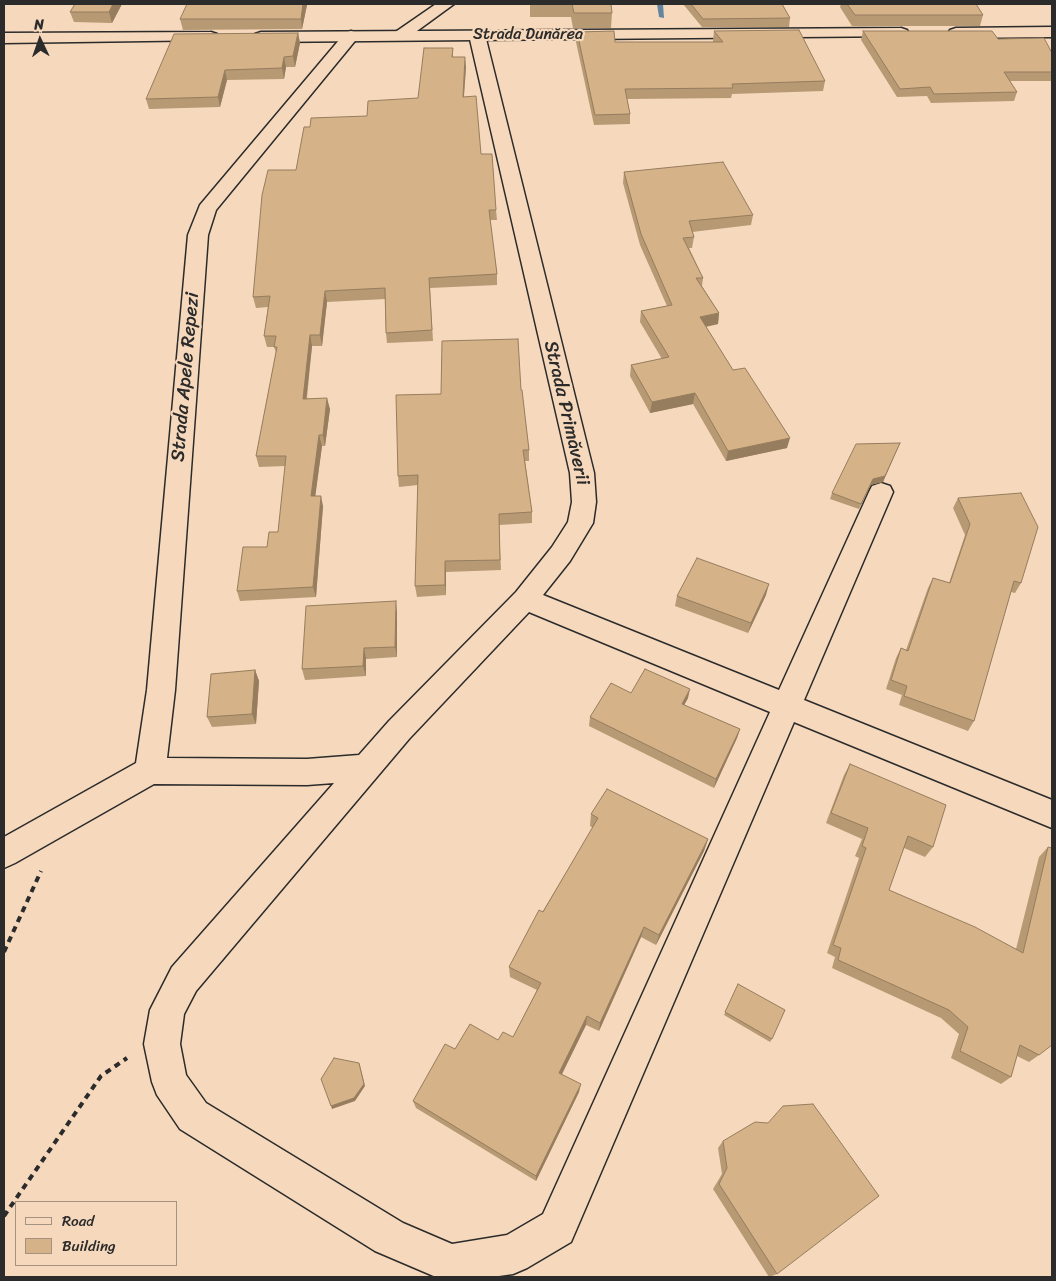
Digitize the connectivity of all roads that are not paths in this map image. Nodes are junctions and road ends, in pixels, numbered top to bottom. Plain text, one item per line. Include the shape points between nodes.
1 (446, 4) edge
2 (1052, 32) edge
3 (912, 33) edge
4 (942, 33) edge
5 (477, 35) junction
6 (351, 36) junction
7 (400, 36) junction
8 (222, 37) edge
9 (242, 37) edge
10 (4, 38) edge
11 (881, 492) dead end
12 (525, 599) junction
13 (787, 705) junction
14 (369, 767) junction
15 (150, 771) junction
16 (1052, 814) edge
17 (4, 853) edge

1 - 7 street
2 - 4 street
3 - 5 street, Strada Dunărea
5 - 7 street, Strada Dunărea
5 - 12 street, Strada Primăverii via 584,483 584,508 575,533
6 - 7 street, Strada Dunărea
6 - 9 street, Strada Dunărea
6 - 15 street, Strada Apele Repezi via 207,209 198,235 161,690
8 - 10 street
11 - 13 street
12 - 13 street
12 - 14 street, Strada Primăverii via 399,730
13 - 14 street, Strada Primăverii via 557,1228 513,1254 452,1264 389,1237 193,1116 170,1082 162,1044 167,1010 184,979
13 - 16 street
14 - 15 street via 307,772
15 - 17 street

